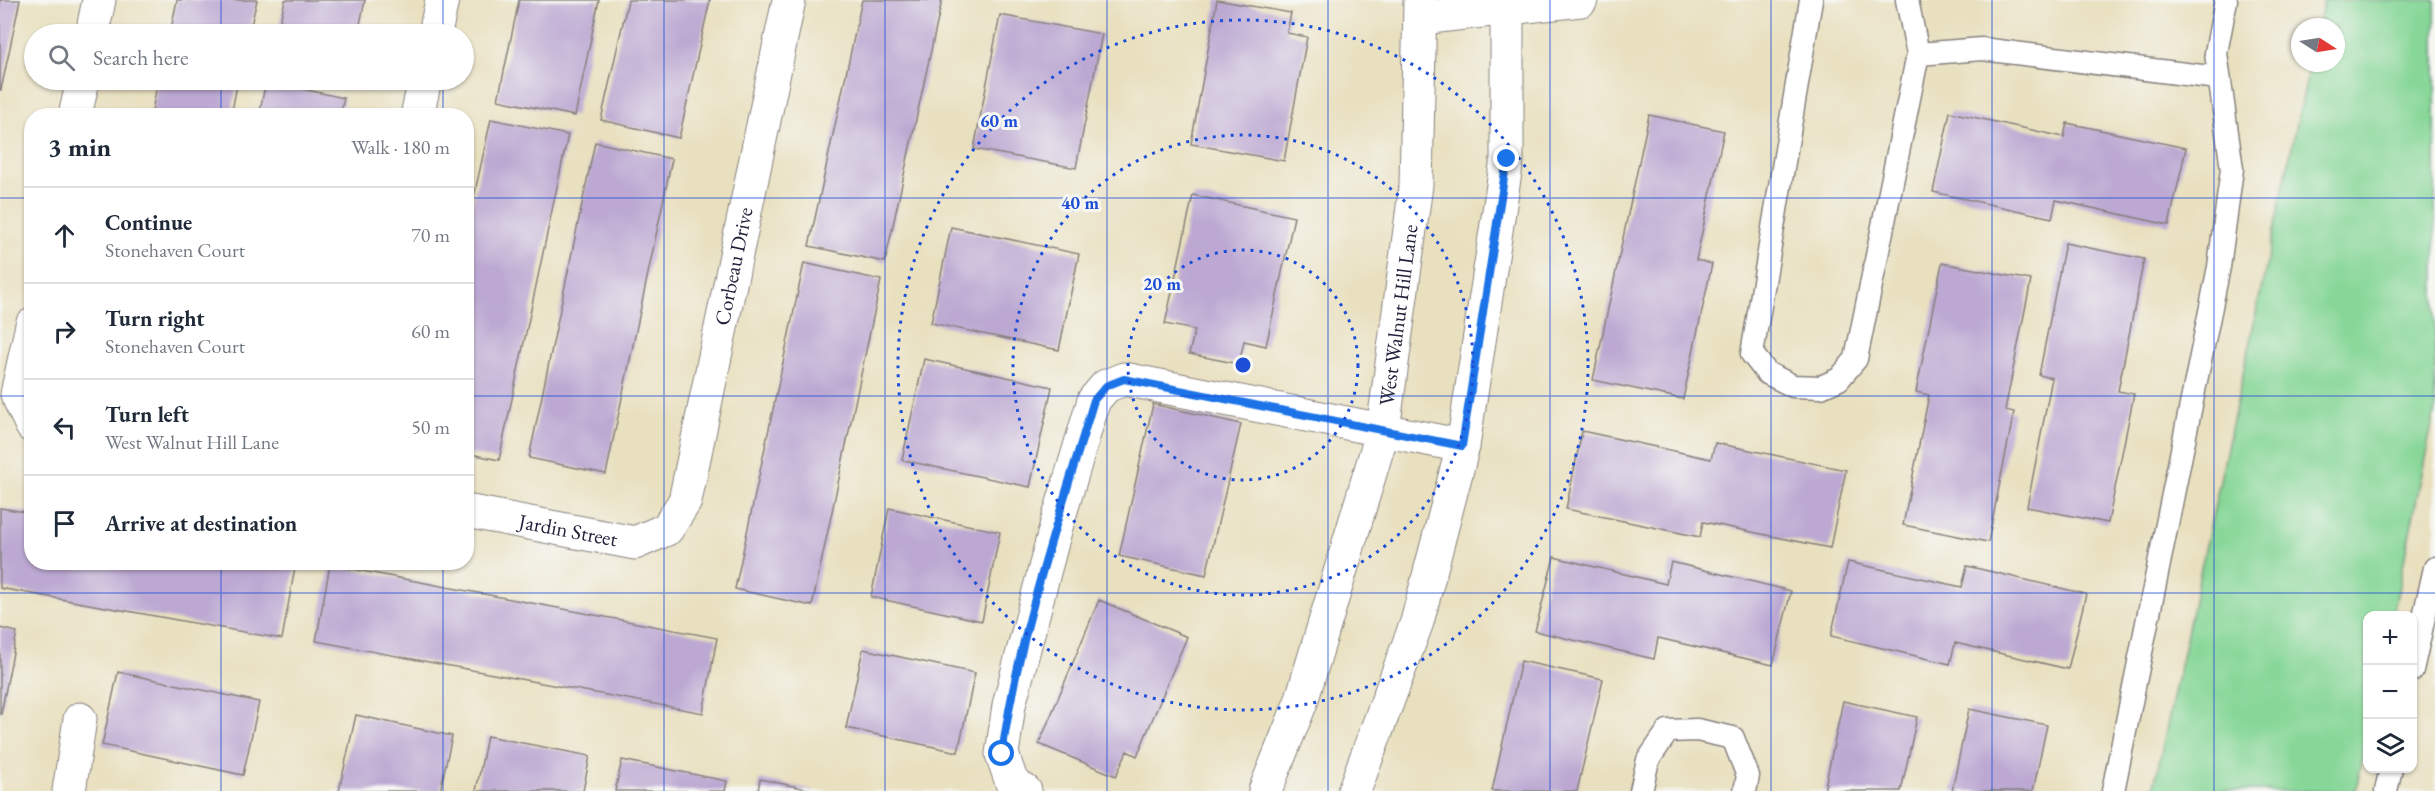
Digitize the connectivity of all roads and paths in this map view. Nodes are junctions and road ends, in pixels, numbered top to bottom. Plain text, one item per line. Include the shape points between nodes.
1 (99, 0) edge
2 (442, 0) edge
3 (789, 0) edge
4 (1581, 0) edge
5 (1811, 0) edge
6 (1906, 0) edge
7 (2226, 0) edge
8 (1507, 4) edge
9 (1421, 9) edge
10 (94, 24) edge
11 (437, 24) edge
12 (1918, 54) junction
13 (2218, 78) junction
14 (81, 90) edge
15 (423, 90) edge
16 (77, 108) edge
17 (419, 108) edge
18 (24, 362) edge
19 (24, 411) edge
20 (1383, 430) junction
21 (1462, 446) junction
22 (474, 513) edge
23 (667, 530) joint
24 (2435, 568) edge
25 (2413, 665) edge
26 (80, 719) dead end
27 (2390, 773) edge
28 (69, 791) edge
29 (1025, 791) edge
30 (1264, 791) edge
31 (1354, 791) edge
32 (1641, 791) edge
33 (1745, 791) edge
34 (2113, 791) edge
35 (2386, 791) edge

1 - 10 street
2 - 11 street
3 - 23 street, Corbeau Drive via 685,501
4 - 8 street
5 - 12 lane via 1752,354 1767,373 1793,386 1821,387 1839,379 1856,359
6 - 12 lane
7 - 13 lane via 2216,53
8 - 9 street
8 - 21 street via 1507,159
9 - 20 street, West Walnut Hill Lane via 1416,186
12 - 13 lane via 1982,50
13 - 34 lane via 2232,169 2219,267
14 - 16 street
15 - 17 street
18 - 19 street via 17,394
20 - 21 street
20 - 29 street via 1124,379 1106,386 1094,400 1009,705 1002,754 1012,783
20 - 30 street, West Walnut Hill Lane via 1305,692
21 - 31 street via 1417,622
22 - 23 street, Jardin Street via 635,543
24 - 25 lane
26 - 28 street
27 - 35 lane
32 - 33 lane via 1648,760 1668,731 1697,730 1733,738 1748,776

